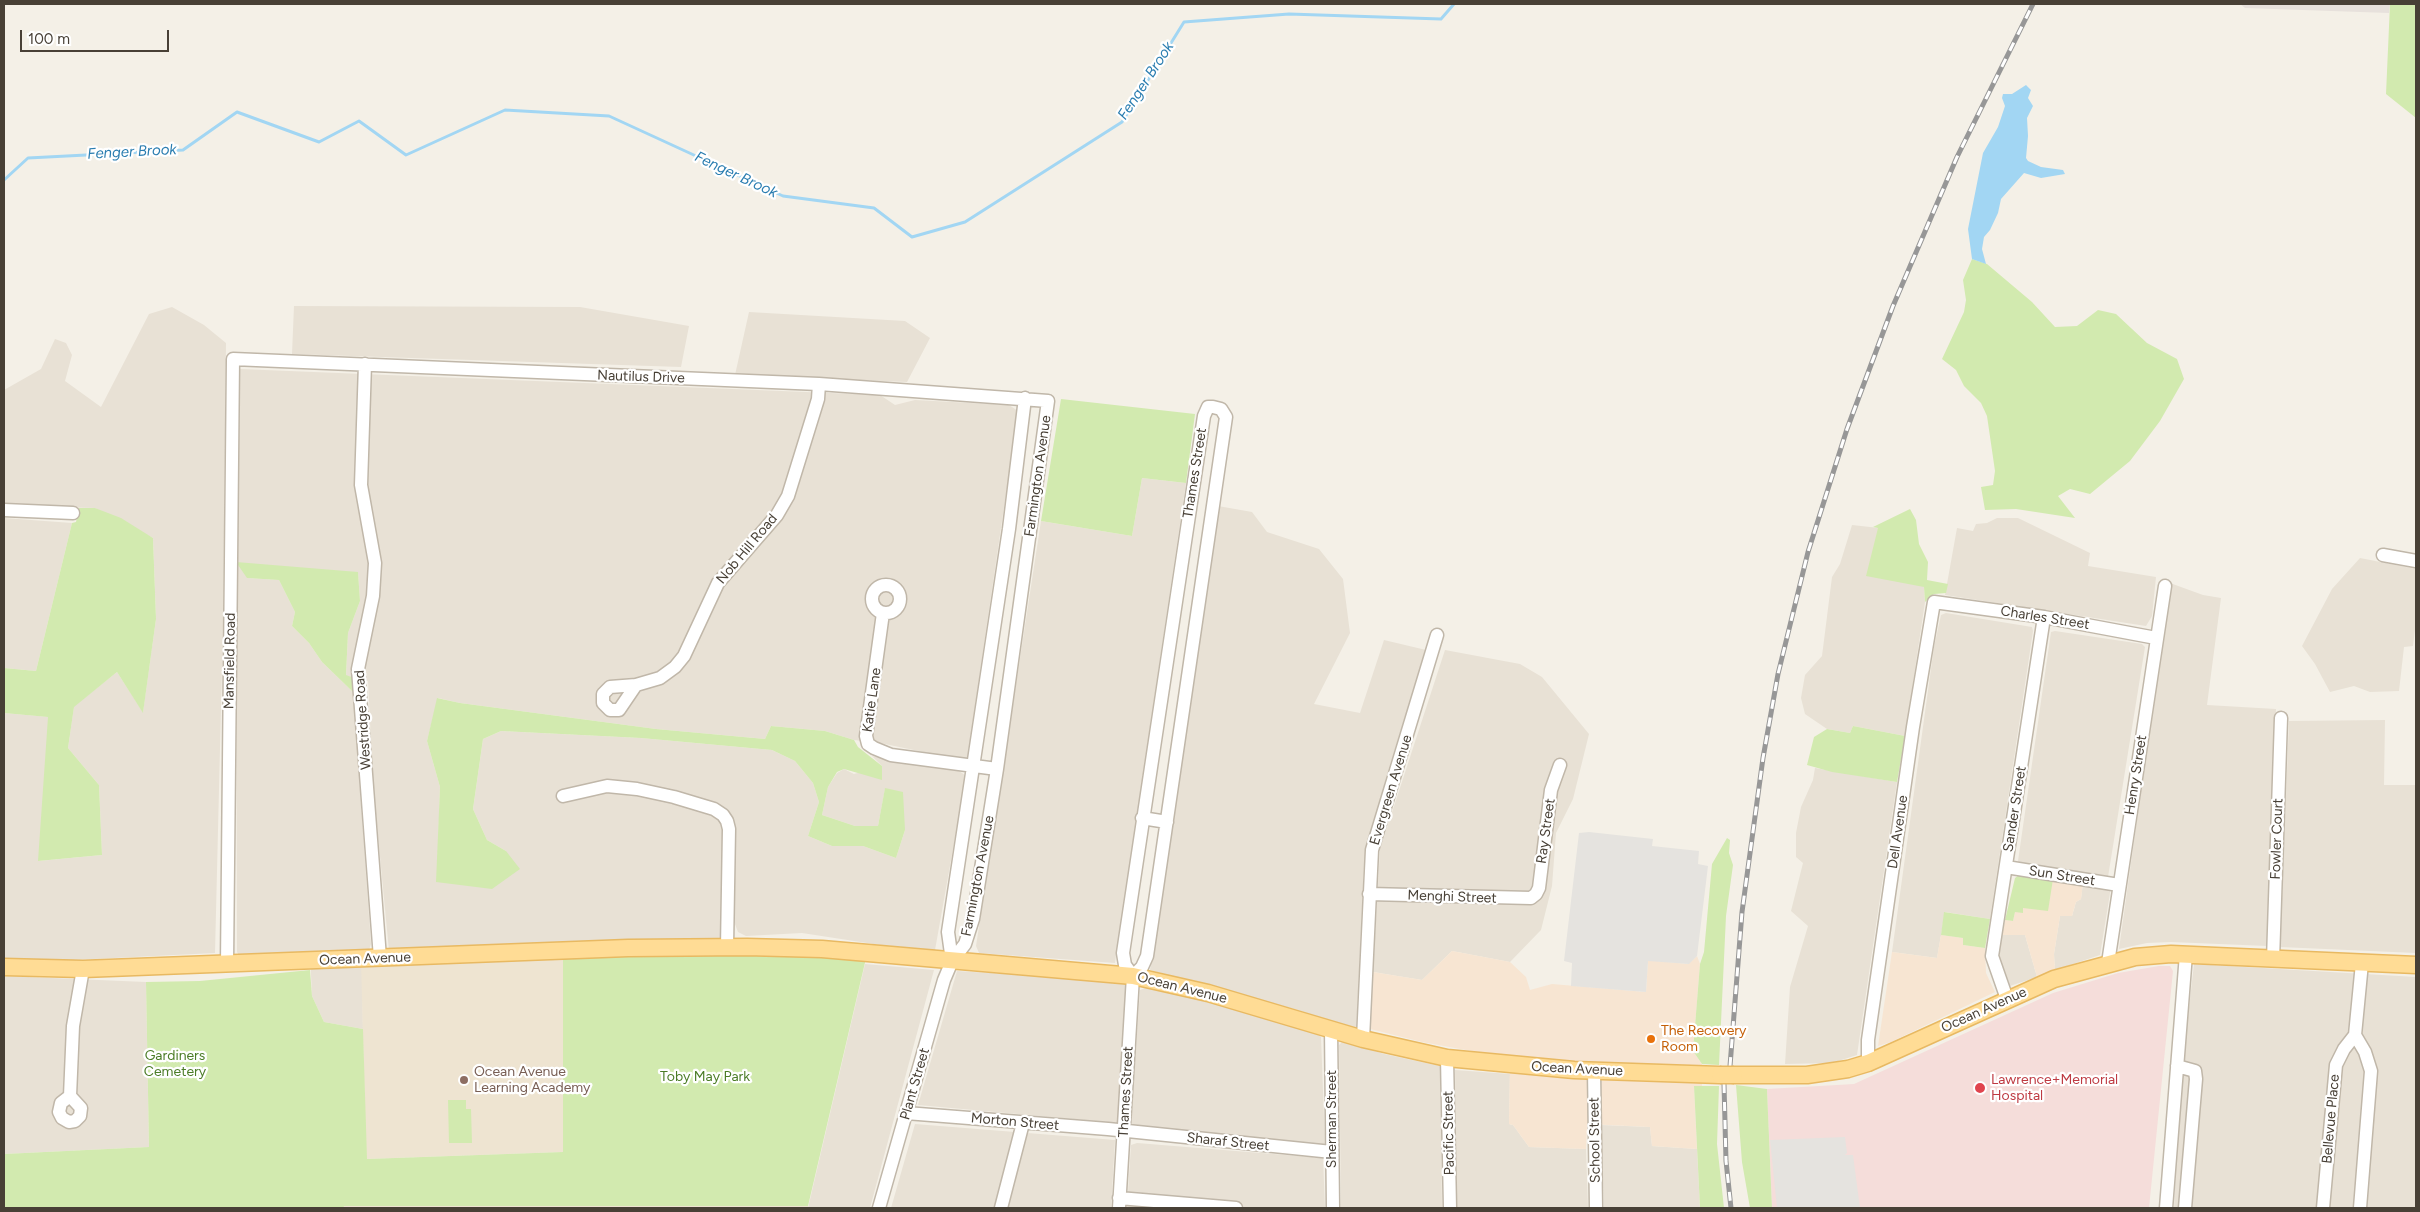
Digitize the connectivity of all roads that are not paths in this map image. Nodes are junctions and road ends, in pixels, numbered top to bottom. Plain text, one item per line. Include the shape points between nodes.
1 (233, 359) joint
2 (365, 364) junction
3 (819, 384) junction
4 (1025, 398) junction
5 (1048, 401) joint
6 (4, 510) edge
7 (72, 513) dead end
8 (2383, 555) dead end
9 (2416, 561) edge
10 (2165, 586) dead end
11 (1175, 602) junction
12 (1934, 602) joint
13 (1197, 605) junction
14 (883, 613) dead end
15 (2044, 617) junction
16 (1437, 635) dead end
17 (2156, 638) junction
18 (636, 685) dead end
19 (2281, 718) dead end
20 (1560, 765) dead end
21 (971, 766) junction
22 (997, 769) junction
23 (563, 796) dead end
24 (1142, 818) junction
25 (1166, 822) junction
26 (2006, 867) junction
27 (2119, 885) junction
28 (1369, 894) junction
29 (1534, 896) joint
30 (727, 947) junction
31 (2186, 954) junction
32 (380, 958) junction
33 (2273, 960) junction
34 (952, 961) junction
35 (2108, 963) junction
36 (2362, 963) junction
37 (227, 964) junction
38 (2416, 965) edge
39 (4, 967) edge
40 (82, 969) junction
41 (1133, 976) junction
42 (2007, 999) junction
43 (1332, 1029) junction
44 (2355, 1035) junction
45 (1363, 1039) junction
46 (1447, 1058) junction
47 (1868, 1063) junction
48 (2177, 1066) junction
49 (1594, 1071) junction
50 (70, 1096) dead end
51 (906, 1113) junction
52 (1023, 1122) junction
53 (1124, 1132) junction
54 (1332, 1152) junction
55 (1119, 1203) edge
56 (879, 1208) edge
57 (1001, 1208) edge
58 (1236, 1208) edge
59 (1333, 1208) edge
60 (1450, 1208) edge
61 (1596, 1208) edge
62 (2166, 1208) edge
63 (2185, 1208) edge
64 (2323, 1208) edge
65 (2360, 1208) edge

1 - 2 street, Nautilus Drive
1 - 37 street, Mansfield Road
2 - 3 street, Nautilus Drive
2 - 32 street, Westridge Road via 361,485 375,563 373,596 358,669
3 - 4 street, Nautilus Drive
3 - 18 street, Nob Hill Road via 818,400 788,496 777,515 718,582 676,668 660,678
4 - 5 street, Nautilus Drive
4 - 21 street, Farmington Avenue via 1009,529
5 - 22 street, Farmington Avenue
6 - 7 street
8 - 9 street
10 - 17 street, Henry Street
11 - 13 street
11 - 13 street, Thames Street via 1204,416 1208,408 1213,407 1221,409 1226,417
11 - 24 street, Thames Street
12 - 15 street, Charles Street
12 - 47 street, Dell Avenue via 1869,1030
13 - 25 street, Thames Street
14 - 21 street, Katie Lane via 866,736 868,744 891,754
15 - 17 street, Charles Street
15 - 26 street, Sander Street
16 - 28 street, Evergreen Avenue via 1372,850
17 - 27 street, Henry Street
19 - 33 street, Fowler Court
20 - 29 street, Ray Street via 1551,790 1538,888
21 - 22 street, Katie Lane
21 - 34 street, Farmington Avenue via 948,932
22 - 34 street, Farmington Avenue via 973,919 966,944
23 - 30 street via 607,786 637,789 674,797 723,815 729,829
24 - 25 street
24 - 41 street, Thames Street via 1124,953 1125,965
25 - 41 street, Thames Street via 1147,956
26 - 27 street, Sun Street
26 - 42 street, Sander Street via 1992,956
27 - 35 street, Henry Street
28 - 29 street, Menghi Street via 1521,899
28 - 45 street, Evergreen Avenue
30 - 32 main road, Ocean Avenue
30 - 34 main road, Ocean Avenue via 814,949
31 - 33 main road, Ocean Avenue
31 - 35 main road, Ocean Avenue via 2156,954
31 - 48 street
32 - 37 main road, Ocean Avenue
33 - 36 main road, Ocean Avenue
34 - 41 main road, Ocean Avenue
34 - 51 street, Plant Street
35 - 42 main road, Ocean Avenue via 2054,979
36 - 38 main road, Ocean Avenue
36 - 44 street, Bellevue Place
37 - 40 main road, Ocean Avenue
39 - 40 main road, Ocean Avenue
40 - 50 street via 73,1026
41 - 43 main road, Ocean Avenue
41 - 53 street, Thames Street
42 - 47 main road, Ocean Avenue
43 - 45 main road, Ocean Avenue
43 - 54 street, Sherman Street
44 - 64 street, Bellevue Place via 2336,1065
44 - 65 street via 2371,1071
45 - 46 main road, Ocean Avenue
46 - 49 main road, Ocean Avenue
46 - 60 street, Pacific Street
47 - 49 main road, Ocean Avenue via 1825,1073 1727,1075
48 - 62 street
48 - 63 street via 2195,1071 2196,1079
49 - 61 street, School Street
51 - 52 street, Morton Street
51 - 56 street, Plant Street
52 - 53 street, Morton Street
52 - 57 street
53 - 54 street, Sharaf Street
53 - 55 street, Thames Street
54 - 59 street, Sherman Street
55 - 58 street

